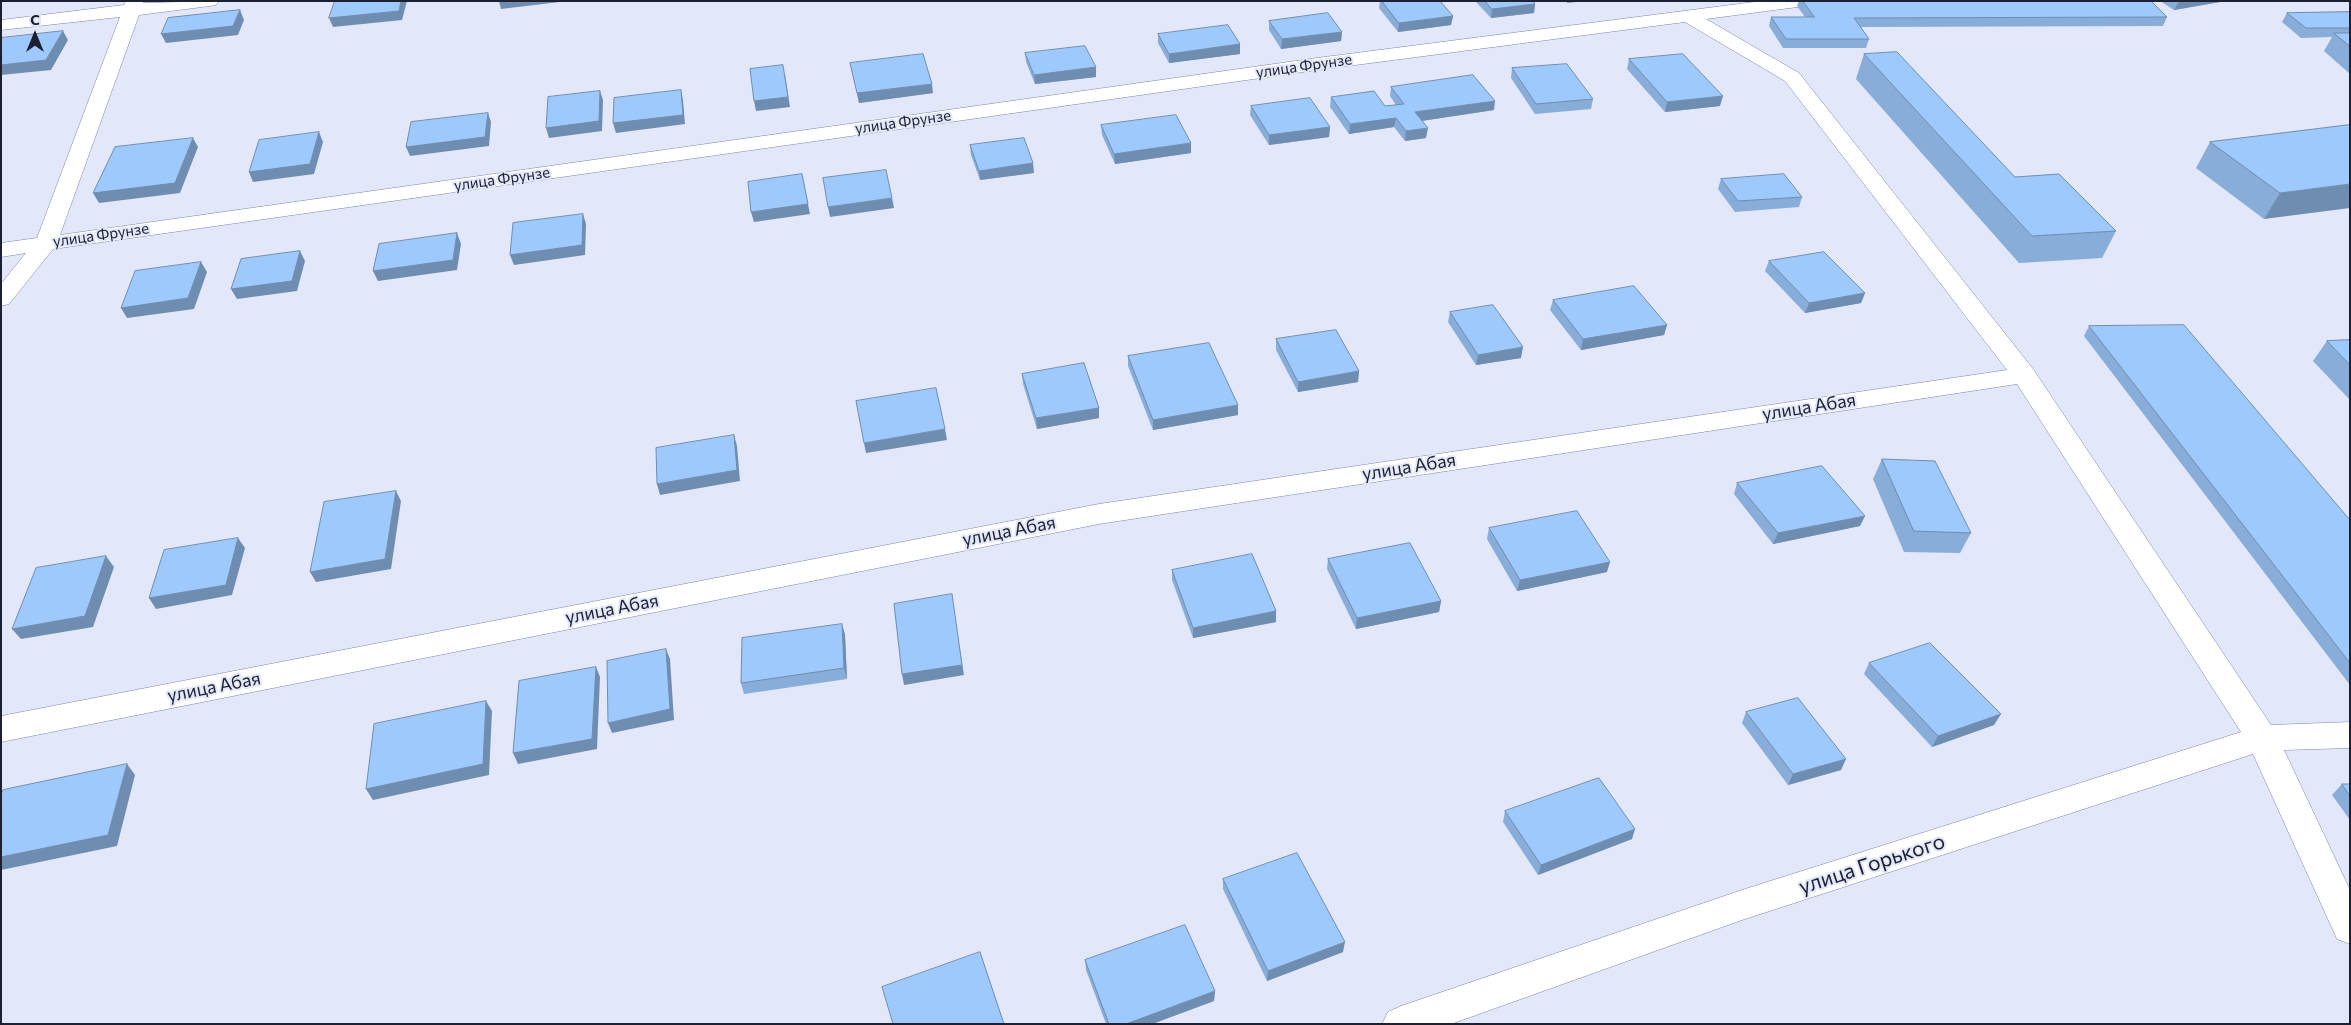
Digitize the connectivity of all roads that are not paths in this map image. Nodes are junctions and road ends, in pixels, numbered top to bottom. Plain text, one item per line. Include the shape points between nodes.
1 (210, 1) edge
2 (1805, 1) edge
3 (133, 6) edge
4 (1688, 17) junction
5 (1, 24) edge
6 (46, 243) junction
7 (1, 250) edge
8 (1, 299) edge
9 (2024, 375) junction
10 (1, 729) edge
11 (2350, 734) edge
12 (2262, 738) junction
13 (2350, 928) edge
14 (1401, 1024) edge

1 - 3 street
2 - 4 street, улица Фрунзе
3 - 5 street
3 - 6 street
4 - 6 street, улица Фрунзе via 1317,64
4 - 9 street via 1792,77
6 - 7 street, улица Фрунзе
6 - 8 street
9 - 10 street, улица Абая via 1099,514
9 - 12 street
11 - 12 street, улица Горького
12 - 13 street
12 - 14 street, улица Горького via 1742,905

